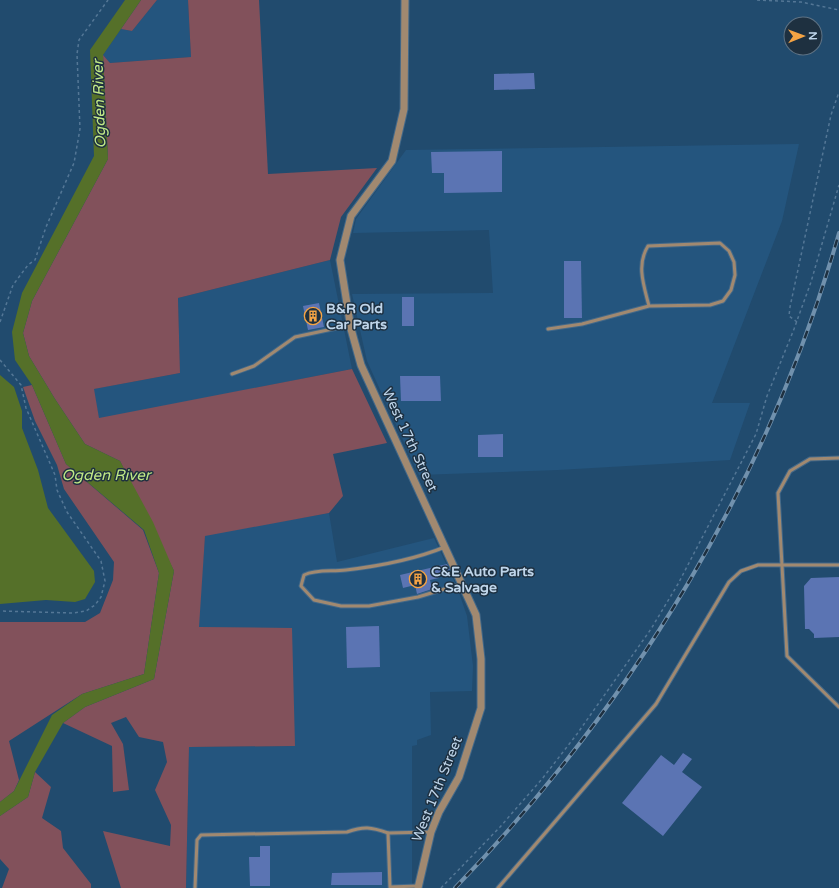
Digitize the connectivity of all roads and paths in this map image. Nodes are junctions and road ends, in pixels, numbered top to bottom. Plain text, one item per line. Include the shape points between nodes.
1 (108, 0) edge
2 (405, 0) edge
3 (757, 0) edge
4 (839, 10) edge
5 (839, 92) edge
6 (839, 185) edge
7 (649, 306) junction
8 (0, 322) edge
9 (797, 322) junction
10 (351, 325) junction
11 (548, 329) dead end
12 (0, 360) edge
13 (232, 374) dead end
14 (839, 458) edge
15 (445, 547) junction
16 (781, 565) junction
17 (839, 565) edge
18 (462, 584) junction
19 (0, 611) edge
20 (839, 707) edge
21 (432, 832) junction
22 (388, 833) junction
23 (418, 887) edge
24 (195, 888) edge
25 (389, 888) edge
26 (441, 888) edge
27 (498, 888) edge

1 - 8 path via 79,40 77,54 80,129 74,163 34,260 13,285
2 - 10 street, West 17th Street via 404,109 392,160 352,216 340,260
3 - 4 path via 801,2
5 - 9 path via 829,123 790,307 789,316
6 - 9 path
7 - 7 lane via 710,305 723,301 731,290 735,275 734,262 729,251 720,243 648,246 643,255 641,272
7 - 11 lane via 582,324
9 - 26 path via 770,388 756,434 664,608 608,691 542,779
10 - 13 lane via 295,337 254,366
10 - 15 street, West 17th Street via 361,365
12 - 19 path via 21,385 26,408 55,475 57,490 67,512 101,561 105,581 101,597 86,611
14 - 16 lane via 810,458 790,471 778,493
15 - 18 street, West 17th Street
15 - 18 lane via 408,560 372,567 311,571 304,575 301,586 314,600 341,606 369,606
16 - 17 lane
16 - 20 lane via 787,656
16 - 27 lane via 758,565 741,571 729,582 656,704
18 - 21 street, West 17th Street via 476,615 481,659 481,708 459,777 439,812
21 - 22 lane
21 - 23 street, West 17th Street
22 - 24 lane via 372,828 347,832 201,835 197,840
22 - 25 lane
23 - 25 lane

